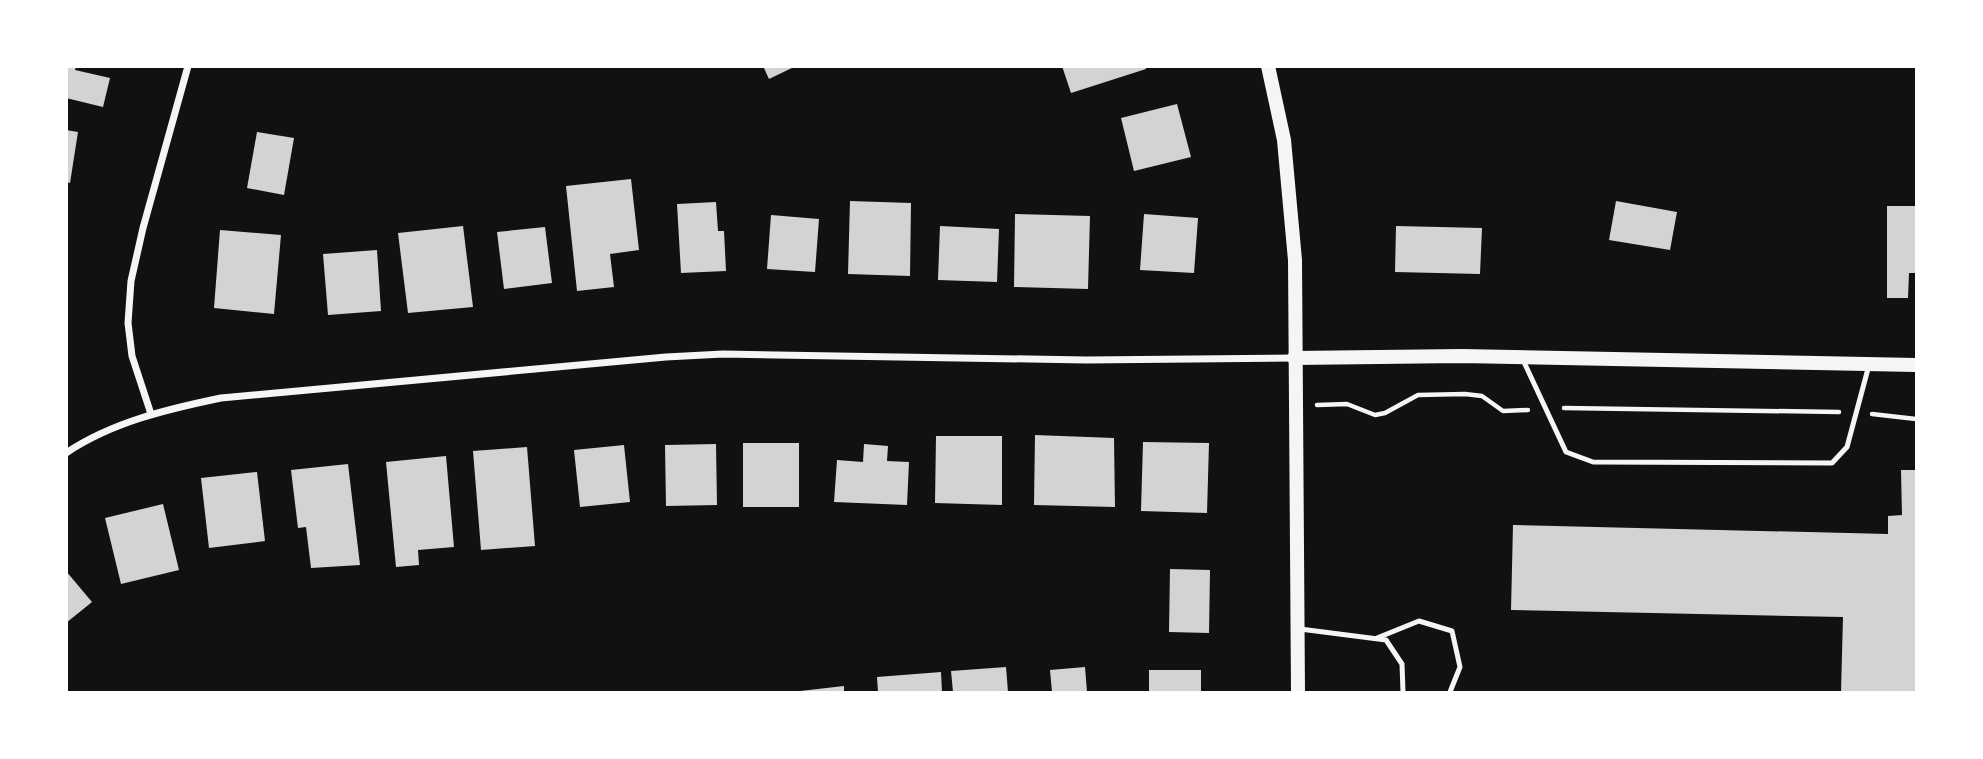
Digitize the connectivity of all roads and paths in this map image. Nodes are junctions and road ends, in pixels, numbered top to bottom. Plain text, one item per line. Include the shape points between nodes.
1 (188, 66) edge
2 (1268, 66) edge
3 (1522, 357) junction
4 (1294, 358) junction
5 (1869, 365) junction
6 (1916, 366) edge
7 (1295, 405) junction
8 (1545, 409) junction
9 (1856, 413) junction
10 (151, 414) junction
11 (1916, 419) edge
12 (66, 453) edge
13 (1297, 628) junction
14 (1375, 639) junction
15 (1298, 692) edge
16 (1403, 692) edge
17 (1450, 692) edge

1 - 10 street via 131,281 128,323 132,356
2 - 4 main road via 1292,208
3 - 4 main road
3 - 5 main road
3 - 8 lane
4 - 7 main road
4 - 10 street via 723,354 221,398
5 - 6 main road
5 - 9 lane
7 - 8 path via 1348,404 1375,415 1418,395 1465,394 1482,396 1503,411
7 - 13 main road
8 - 9 path
8 - 9 lane via 1566,452 1593,462 1832,463 1847,447
9 - 11 path
10 - 12 street
13 - 14 lane
13 - 15 main road
14 - 16 lane via 1386,640 1402,664
14 - 17 lane via 1419,621 1452,631 1460,667

